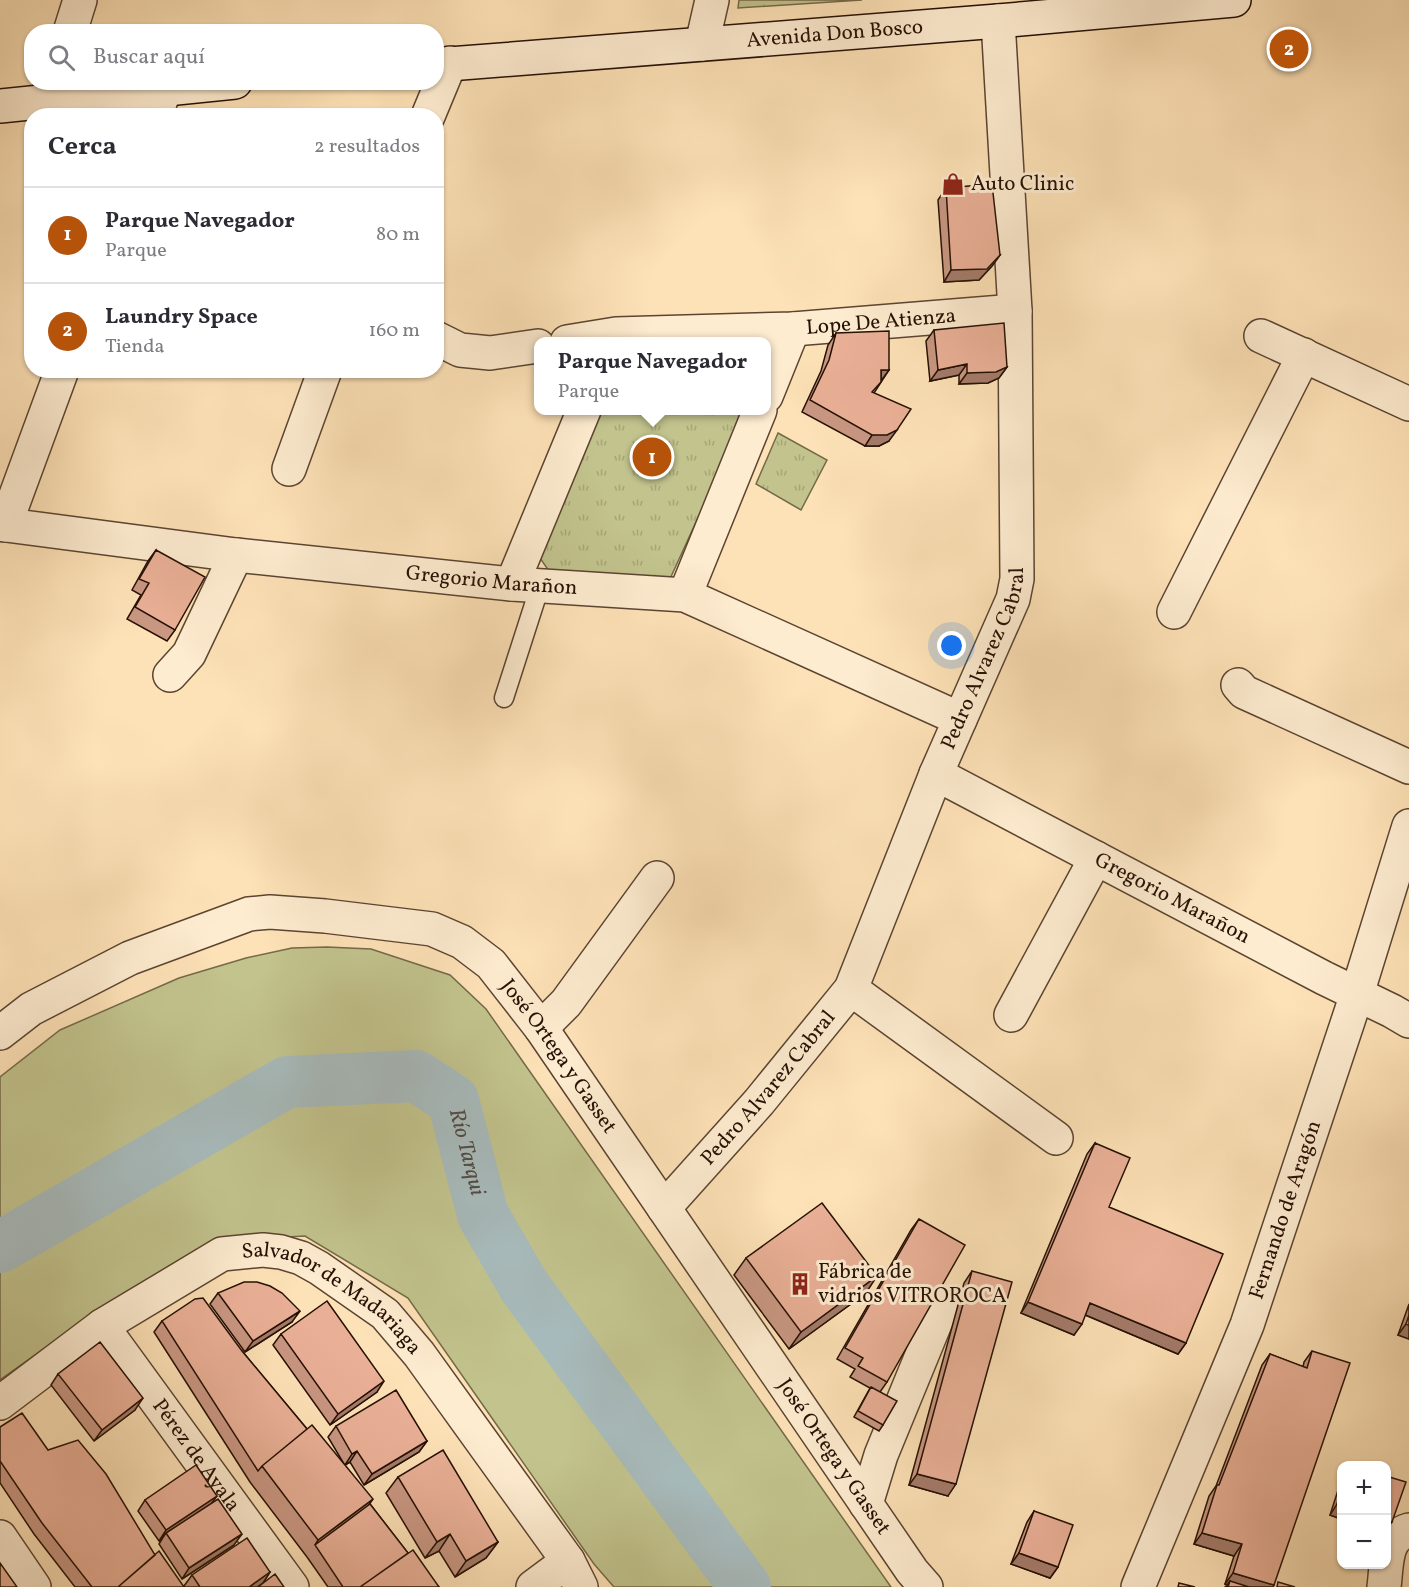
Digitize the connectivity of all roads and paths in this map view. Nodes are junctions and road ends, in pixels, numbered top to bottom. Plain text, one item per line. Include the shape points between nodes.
1 (80, 0) edge
2 (712, 0) edge
3 (1234, 0) edge
4 (998, 21) junction
5 (72, 24) edge
6 (702, 44) junction
7 (444, 64) edge
8 (205, 90) edge
9 (436, 90) edge
10 (58, 92) edge
11 (160, 102) edge
12 (0, 106) edge
13 (430, 108) edge
14 (1015, 311) junction
15 (793, 328) junction
16 (1261, 336) dead end
17 (633, 337) edge
18 (444, 342) edge
19 (534, 347) edge
20 (1304, 355) junction
21 (59, 378) edge
22 (322, 378) edge
23 (771, 383) edge
24 (1409, 404) edge
25 (583, 415) edge
26 (758, 415) edge
27 (289, 469) dead end
28 (2, 525) edge
29 (236, 555) junction
30 (526, 585) junction
31 (685, 595) junction
32 (1174, 612) dead end
33 (170, 675) dead end
34 (1238, 686) dead end
35 (504, 698) dead end
36 (960, 719) junction
37 (1409, 767) edge
38 (936, 774) junction
39 (1409, 826) edge
40 (1096, 858) junction
41 (657, 878) dead end
42 (851, 989) junction
43 (1358, 994) junction
44 (1011, 1015) dead end
45 (1409, 1021) edge
46 (541, 1028) junction
47 (0, 1033) edge
48 (1056, 1138) dead end
49 (664, 1208) junction
50 (943, 1304) dead end
51 (102, 1326) junction
52 (0, 1403) edge
53 (866, 1504) junction
54 (1409, 1530) edge
55 (0, 1537) edge
56 (575, 1574) edge
57 (34, 1587) edge
58 (292, 1587) edge
59 (533, 1587) edge
60 (926, 1587) edge
61 (1138, 1587) edge
62 (1384, 1587) edge

1 - 5 street
2 - 6 street
3 - 4 street, Avenida Don Bosco
4 - 6 street, Avenida Don Bosco
4 - 14 street, Pedro Alvarez Cabral
6 - 7 street, Avenida Don Bosco
8 - 11 street
9 - 13 street
10 - 11 street
10 - 12 street
14 - 15 street, Lope De Atienza
14 - 36 street, Pedro Alvarez Cabral via 1017,579 1013,599
15 - 17 street, Lope De Atienza
15 - 23 street
16 - 20 street
18 - 19 street via 460,350 490,353
20 - 24 street
20 - 32 street
21 - 28 street
22 - 27 street
25 - 30 street
26 - 31 street
28 - 29 street, Gregorio Marañon
29 - 30 street, Gregorio Marañon
29 - 33 street via 189,654
30 - 31 street, Gregorio Marañon
30 - 35 lane
31 - 36 street, Gregorio Marañon
34 - 37 street
36 - 38 street, Pedro Alvarez Cabral
38 - 40 street, Gregorio Marañon
38 - 42 street, Pedro Alvarez Cabral
39 - 43 street, Fernando de Aragón
40 - 43 street, Gregorio Marañon
40 - 44 street
41 - 46 street via 566,1003
42 - 48 street
42 - 49 street, Pedro Alvarez Cabral via 759,1102
43 - 45 street, Gregorio Marañon
43 - 61 street, Fernando de Aragón via 1247,1325
46 - 47 street, José Ortega y Gasset via 490,964 462,942 432,929 270,912 230,920 130,958 32,1009
46 - 49 street, José Ortega y Gasset
49 - 53 street, José Ortega y Gasset
50 - 53 street via 881,1455
51 - 52 street, Salvador de Madariaga
51 - 56 street, Salvador de Madariaga via 222,1254 263,1250 301,1258 386,1314 419,1354
51 - 58 street, Pérez de Ayala
53 - 60 street, José Ortega y Gasset
54 - 62 street via 1390,1542
55 - 57 street
56 - 59 street

